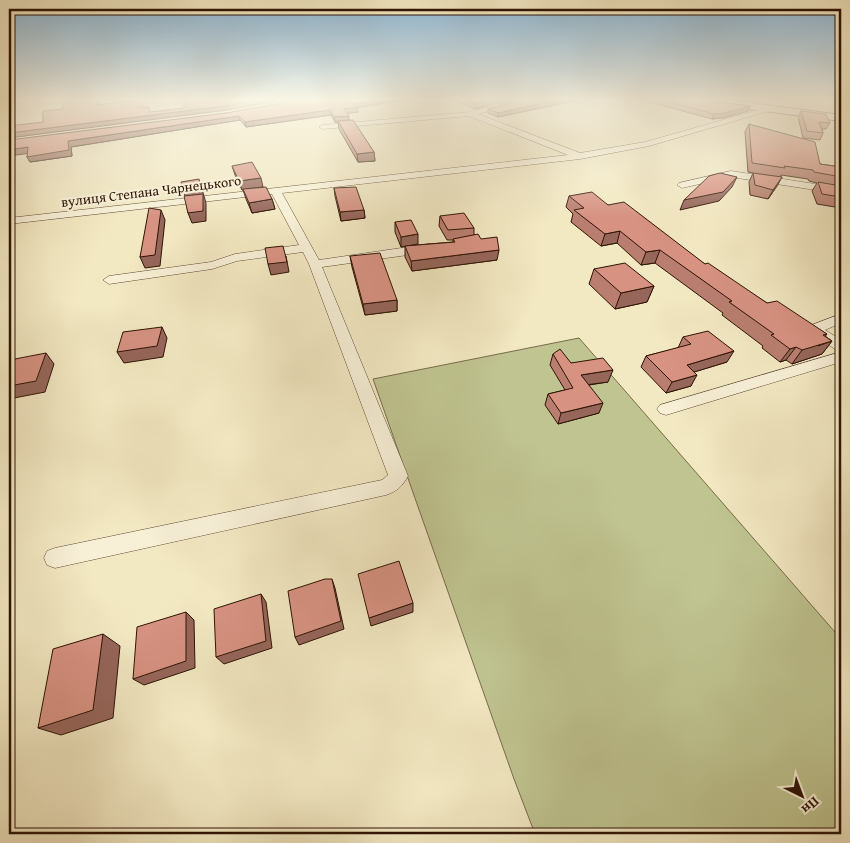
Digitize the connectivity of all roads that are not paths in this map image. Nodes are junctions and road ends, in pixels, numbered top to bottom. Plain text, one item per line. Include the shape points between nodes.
1 (534, 138) edge
2 (666, 138) edge
3 (580, 156) junction
4 (682, 185) dead end
5 (275, 190) junction
6 (841, 191) edge
7 (9, 221) edge
8 (442, 246) edge
9 (305, 248) junction
10 (315, 264) junction
11 (109, 280) dead end
12 (841, 318) edge
13 (841, 347) edge
14 (841, 357) edge
15 (666, 409) dead end
16 (55, 558) dead end

1 - 3 street
2 - 3 street, вулиця Степана Чарнецького
3 - 5 street, вулиця Степана Чарнецького
4 - 6 street via 731,174
5 - 7 street, вулиця Степана Чарнецького
5 - 9 street
8 - 10 street
9 - 10 street
9 - 11 street
10 - 16 street via 398,476 393,483
12 - 13 street via 814,329
14 - 15 street

